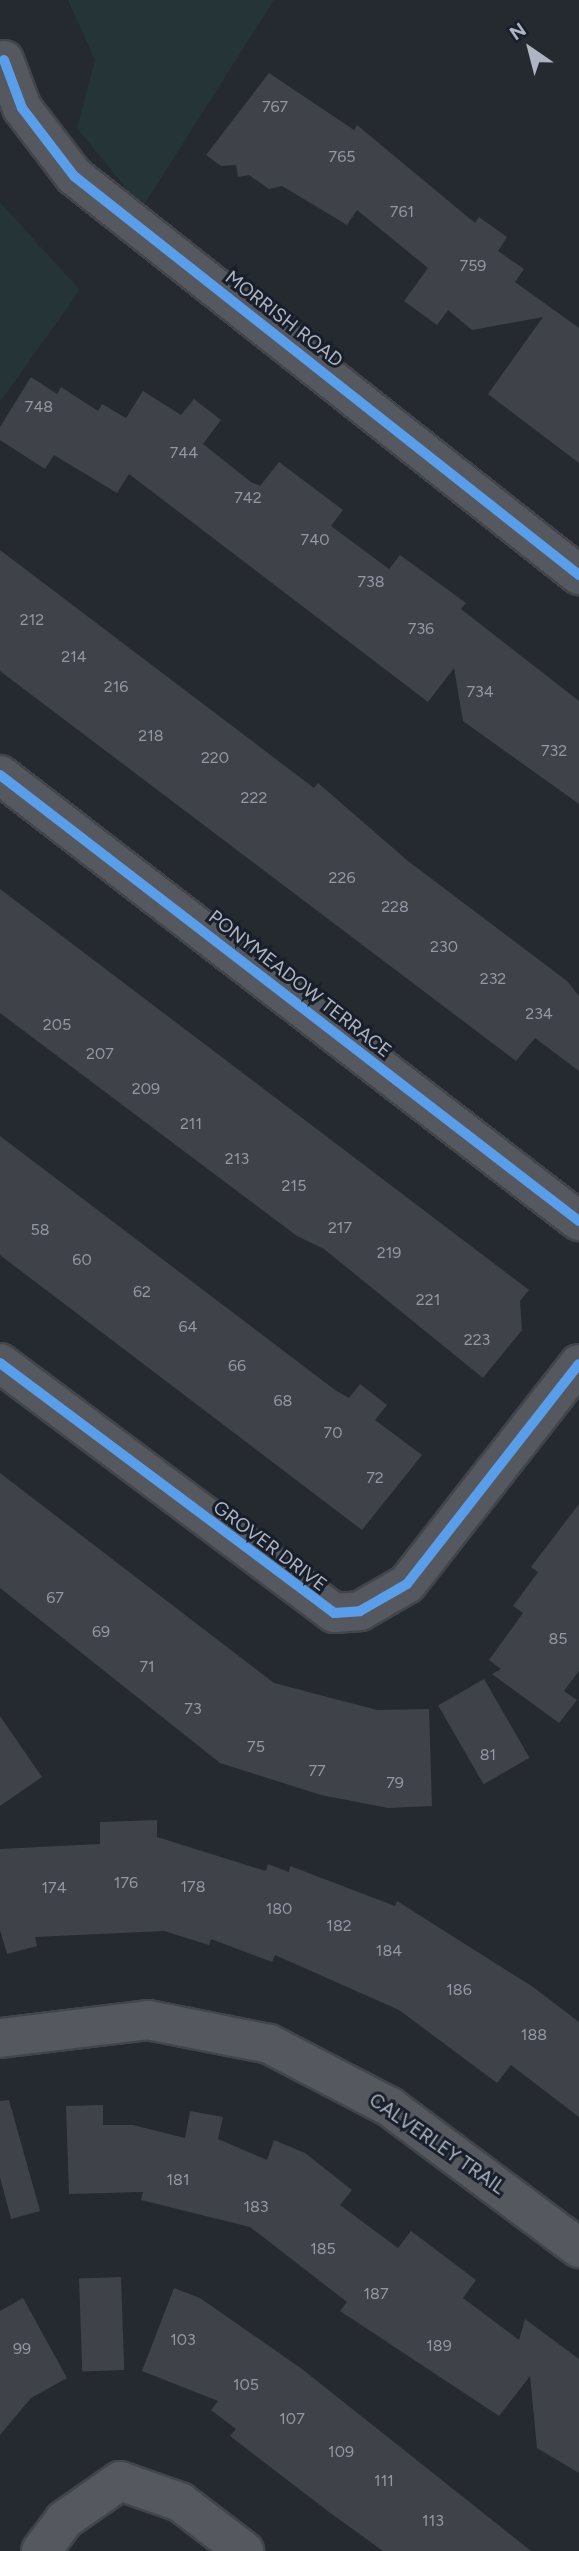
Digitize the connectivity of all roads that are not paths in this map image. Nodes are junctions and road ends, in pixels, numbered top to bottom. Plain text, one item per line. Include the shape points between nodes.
1 (4, 60) dead end
2 (579, 575) edge
3 (0, 775) edge
4 (579, 1221) edge
5 (0, 1363) edge
6 (579, 1364) edge
7 (0, 2038) edge
8 (579, 2248) edge
9 (40, 2551) edge
10 (244, 2551) edge

1 - 2 street, MORRISH ROAD via 22,108 74,176
3 - 4 street, PONYMEADOW TERRACE
5 - 6 street, GROVER DRIVE via 334,1613 360,1611 407,1584
7 - 8 street, CALVERLEY TRAIL via 148,2020 269,2044 390,2107
9 - 10 street via 64,2520 120,2481 180,2502

